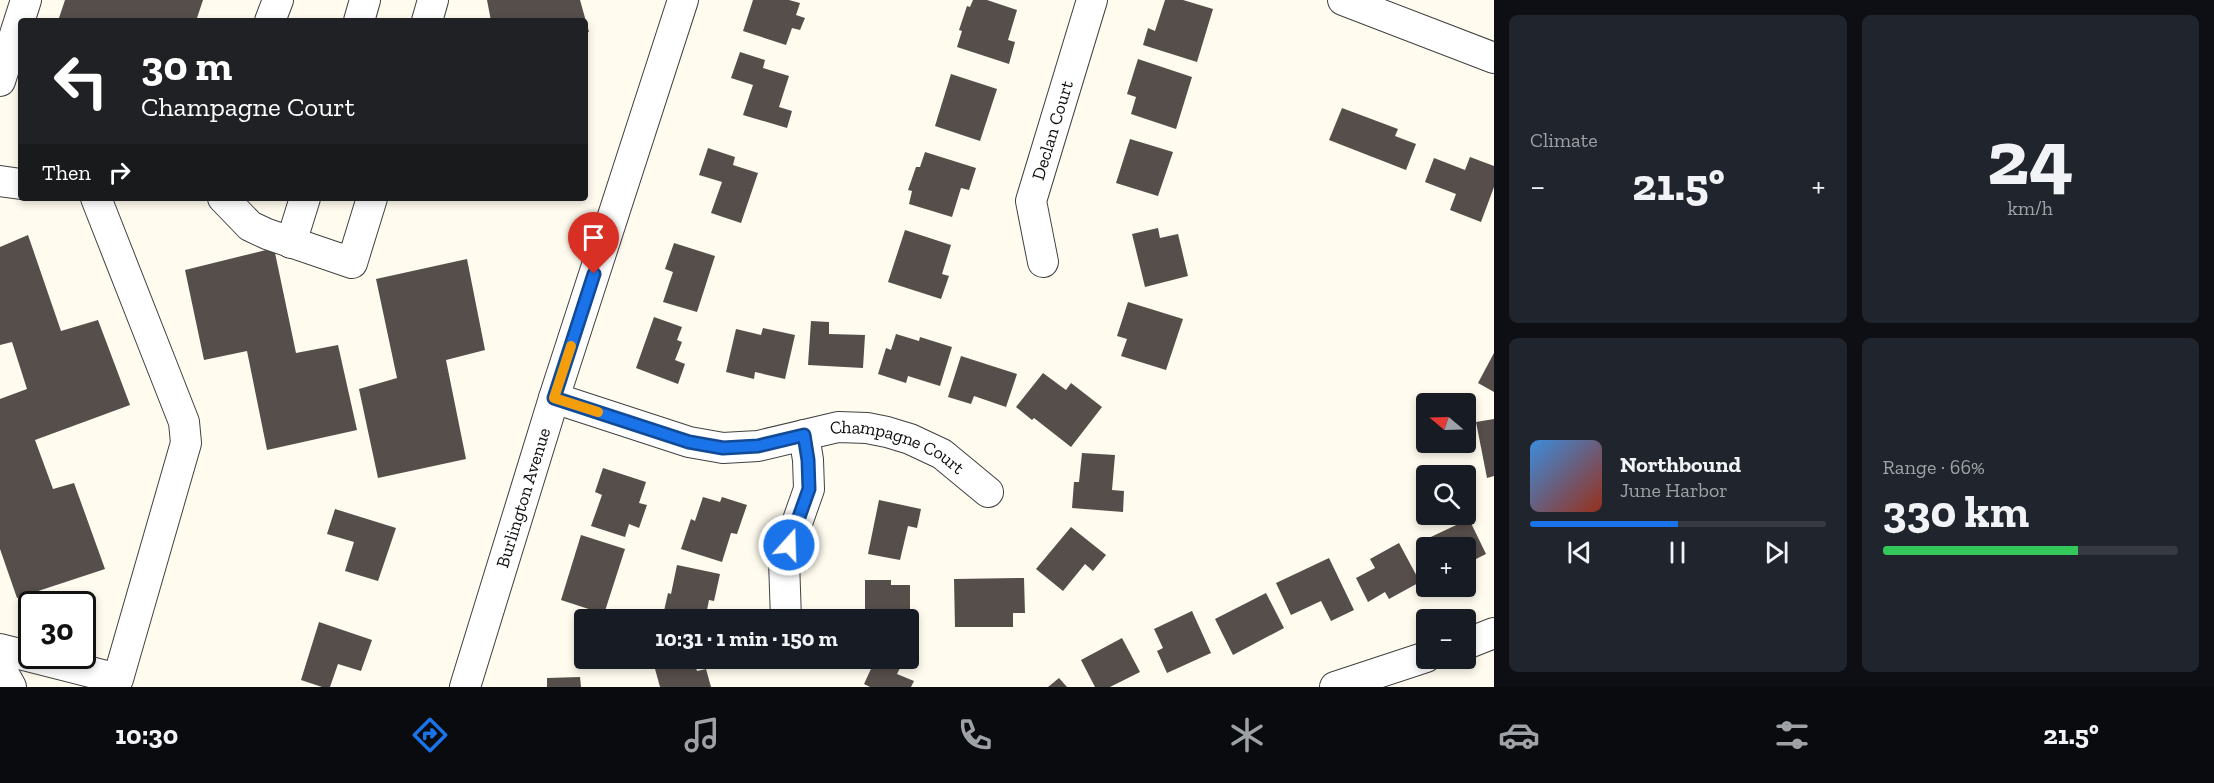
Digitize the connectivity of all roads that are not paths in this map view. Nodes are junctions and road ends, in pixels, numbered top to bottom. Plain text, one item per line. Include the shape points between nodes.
1 (26, 0) edge
2 (278, 0) edge
3 (365, 0) edge
4 (433, 0) edge
5 (683, 0) edge
6 (1092, 0) edge
7 (1343, 0) edge
8 (20, 18) edge
9 (271, 18) edge
10 (360, 18) edge
11 (428, 18) edge
12 (18, 25) edge
13 (1494, 58) edge
14 (0, 81) edge
15 (0, 181) edge
16 (18, 184) edge
17 (97, 201) edge
18 (226, 201) edge
19 (304, 201) edge
20 (371, 201) edge
21 (291, 243) junction
22 (1043, 262) dead end
23 (554, 398) junction
24 (804, 435) junction
25 (988, 492) dead end
26 (786, 609) edge
27 (1494, 633) edge
28 (1476, 640) edge
29 (0, 649) edge
30 (1416, 660) edge
31 (0, 667) edge
32 (11, 687) edge
33 (465, 687) edge
34 (1335, 687) edge

1 - 8 street
2 - 9 street
3 - 10 street
4 - 11 street
5 - 23 street, Burlington Avenue
6 - 22 street, Declan Court via 1031,201
7 - 13 street
12 - 14 street
15 - 16 street
17 - 29 street via 184,422 186,443 118,679
18 - 21 street via 250,226
19 - 21 street
20 - 21 street via 352,263
23 - 24 street, Champagne Court via 689,442 723,448 758,446
23 - 33 street, Burlington Avenue
24 - 25 street, Champagne Court via 838,427 867,428 910,439 942,454
24 - 26 street via 809,489 784,560
27 - 28 street
30 - 34 street
31 - 32 street

